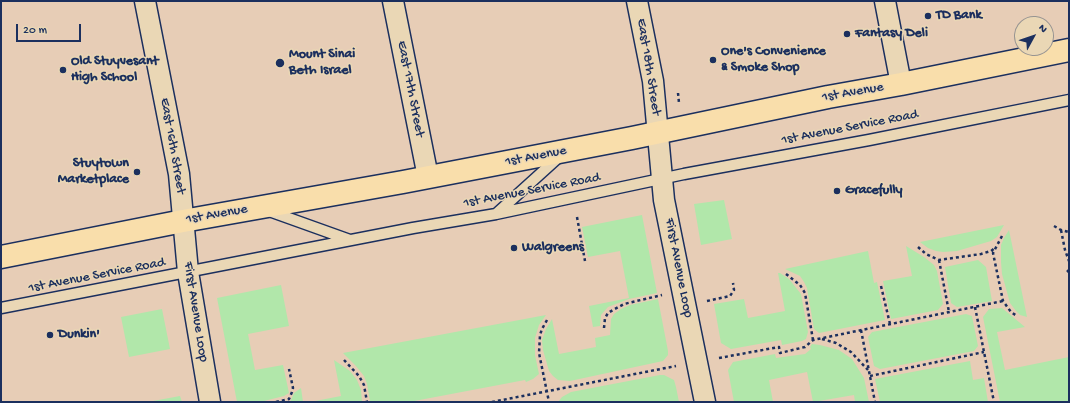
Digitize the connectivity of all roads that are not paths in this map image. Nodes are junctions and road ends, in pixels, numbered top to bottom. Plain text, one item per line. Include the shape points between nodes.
1 (144, 1) edge
2 (393, 1) edge
3 (637, 1) edge
4 (884, 1) edge
5 (1069, 50) edge
6 (901, 84) junction
7 (1069, 100) edge
8 (659, 133) junction
9 (565, 151) junction
10 (428, 177) junction
11 (662, 179) junction
12 (260, 207) junction
13 (496, 214) junction
14 (183, 221) junction
15 (350, 240) junction
16 (1, 257) edge
17 (188, 272) junction
18 (1, 308) edge
19 (210, 402) edge
20 (705, 402) edge

1 - 14 street, East 16th Street via 179,174
2 - 10 street, East 17th Street
3 - 8 street, East 18th Street via 653,81
4 - 6 street
5 - 6 main road, 1st Avenue
6 - 8 main road, 1st Avenue
7 - 11 lane, 1st Avenue Service Road
8 - 9 main road, 1st Avenue
8 - 11 street, First Avenue Loop
9 - 10 main road, 1st Avenue
9 - 13 lane
10 - 12 main road, 1st Avenue
11 - 13 lane, 1st Avenue Service Road
11 - 20 street, First Avenue Loop via 664,200
12 - 14 main road, 1st Avenue
12 - 15 lane
13 - 15 lane, 1st Avenue Service Road
14 - 16 main road, 1st Avenue
14 - 17 street, First Avenue Loop
15 - 17 lane, 1st Avenue Service Road
17 - 18 lane, 1st Avenue Service Road
17 - 19 street, First Avenue Loop

